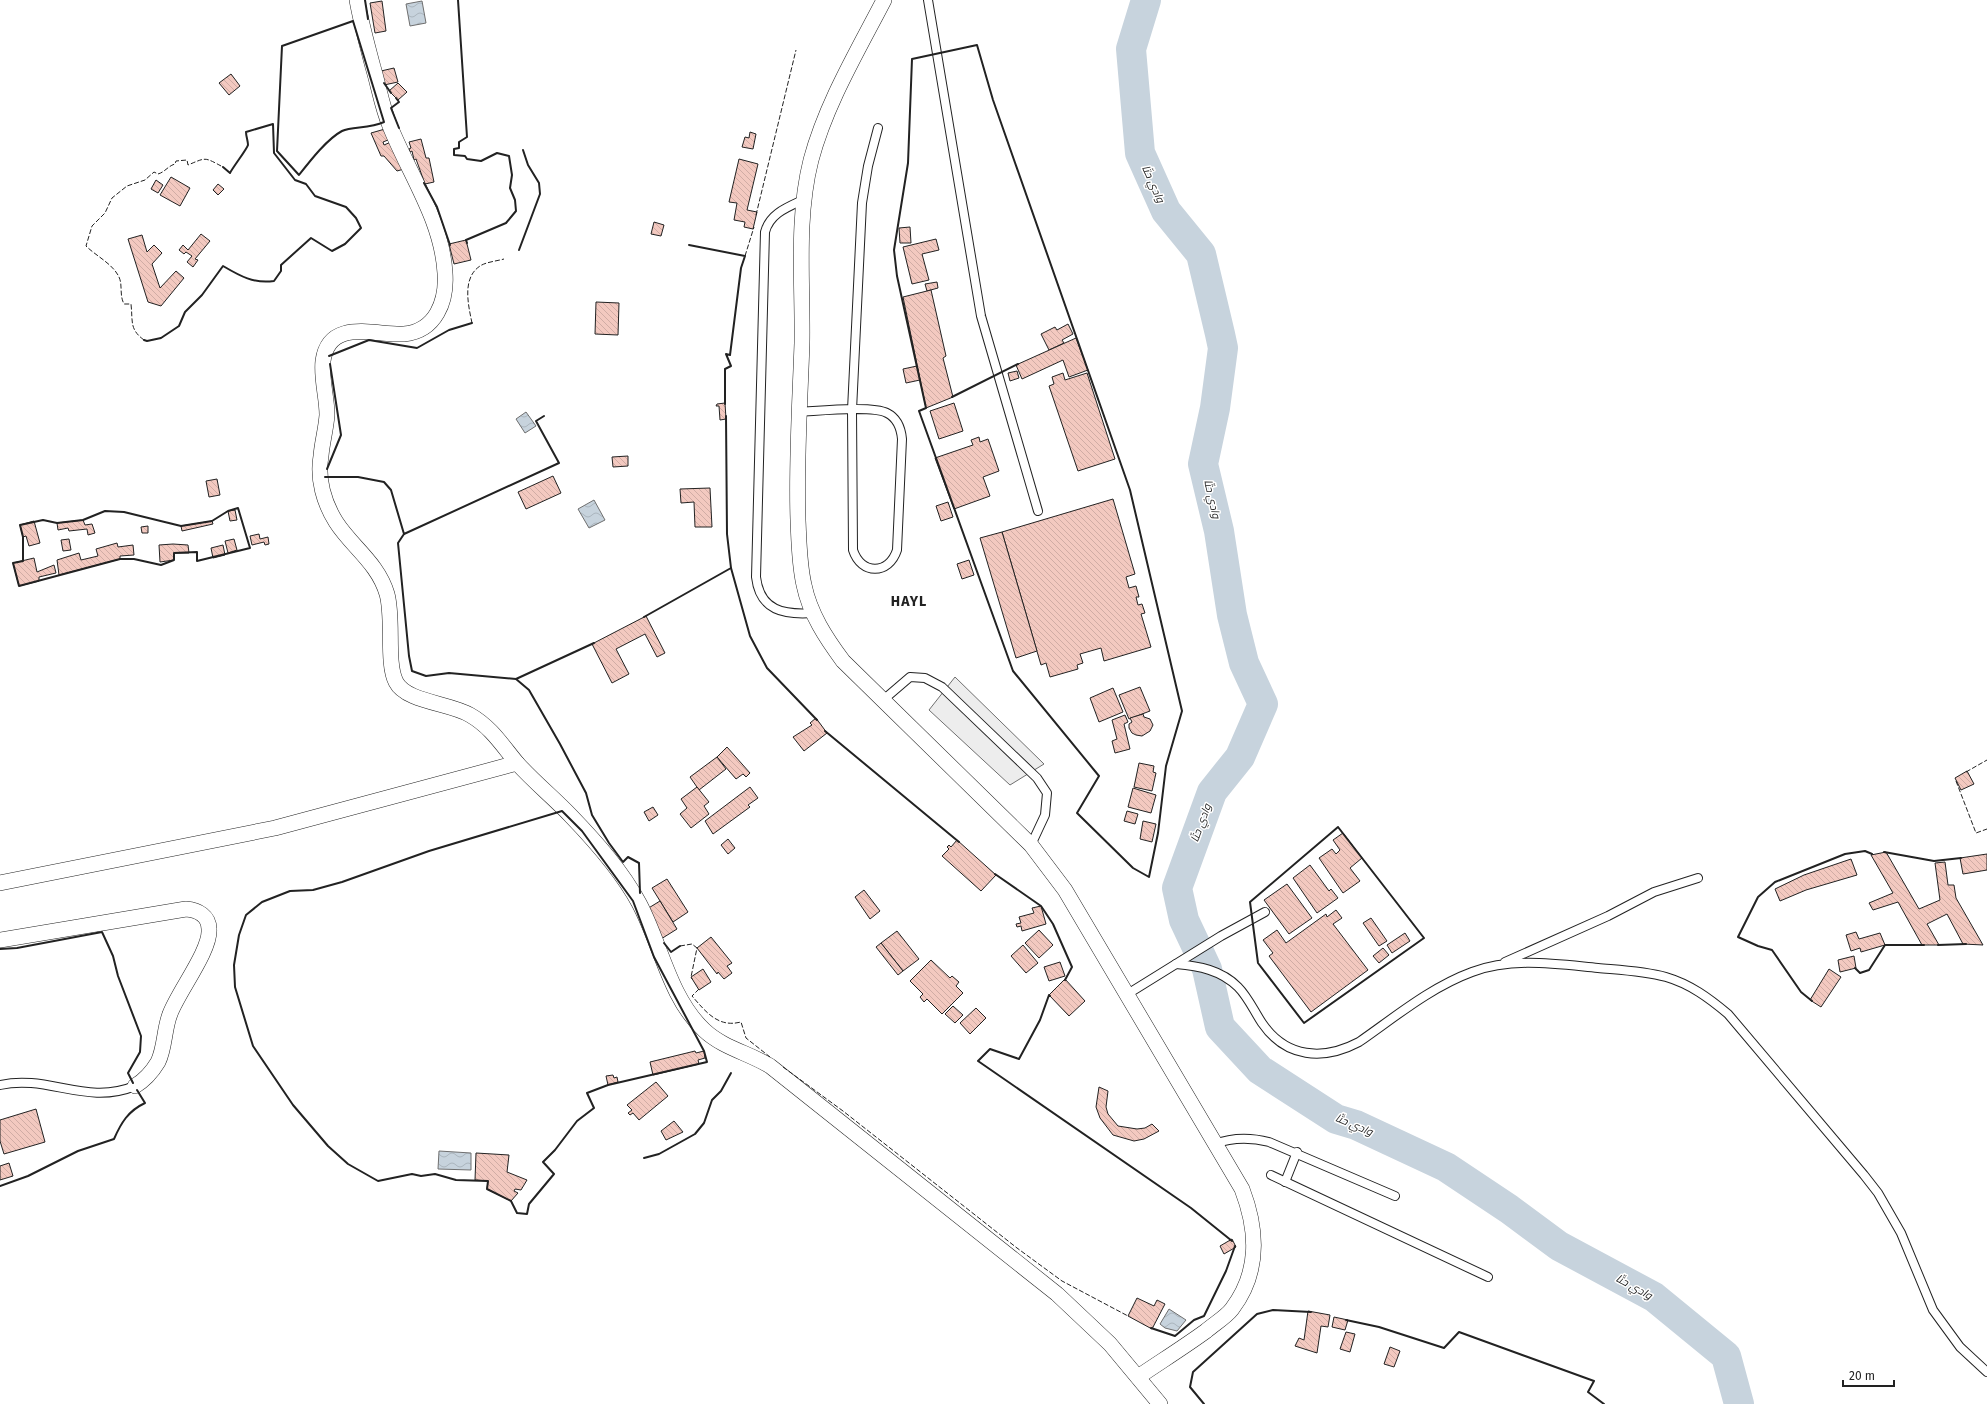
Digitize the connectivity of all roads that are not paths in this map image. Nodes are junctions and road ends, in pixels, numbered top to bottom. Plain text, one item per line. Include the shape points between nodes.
1 (357, 0) edge
2 (884, 0) edge
3 (928, 0) edge
4 (878, 128) dead end
5 (805, 199) junction
6 (852, 410) junction
7 (800, 412) junction
8 (1038, 511) dead end
9 (813, 613) junction
10 (882, 701) junction
11 (517, 763) junction
12 (1031, 845) junction
13 (1698, 878) dead end
14 (0, 883) edge
15 (1264, 912) dead end
16 (0, 940) edge
17 (1176, 964) junction
18 (1497, 965) junction
19 (1126, 996) junction
20 (0, 1085) edge
21 (135, 1086) joint
22 (1214, 1144) junction
23 (1296, 1152) junction
24 (1271, 1175) dead end
25 (1285, 1182) junction
26 (1395, 1196) dead end
27 (1488, 1277) dead end
28 (1987, 1372) edge
29 (1138, 1377) junction
30 (1160, 1404) edge

1 - 11 street via 389,124 429,212 439,239 446,273 443,304 422,329 402,334 353,331 338,338 326,351 323,361 327,415 320,461 323,492 334,520 368,559 382,581 390,611 392,669 396,683 407,694 453,707 474,717 490,730
2 - 5 street via 820,131 811,161
3 - 8 lane via 981,316
4 - 6 lane via 862,203
5 - 7 street
5 - 9 lane via 774,215 765,232 756,577 763,598 776,610 795,614
6 - 6 lane via 888,413 901,431 897,550 891,562 880,568 866,567 860,563 853,550
6 - 7 lane
7 - 9 street via 797,483 800,558 804,586
9 - 10 street via 826,638 843,661
10 - 12 street
10 - 12 lane via 910,677 926,678 942,687 1037,778 1047,793 1045,815
11 - 14 street via 275,828
11 - 29 street via 571,816 626,883 645,915 671,980 685,1006 701,1027 728,1047 755,1057 770,1066 1032,1274 1086,1320
12 - 19 street via 1065,890
13 - 18 lane via 1654,892 1608,916
15 - 17 lane
16 - 21 street via 186,908 194,910 206,919 209,926 207,942 170,1014 159,1060 149,1075
17 - 18 lane via 1196,965 1224,976 1238,987 1275,1039 1286,1046 1312,1054 1344,1050 1449,982
17 - 19 lane
18 - 28 lane via 1546,963 1636,971 1666,977 1710,998 1744,1032 1878,1193 1901,1233 1933,1310 1960,1347
19 - 22 street
20 - 21 lane via 32,1083 106,1094 121,1092
22 - 23 lane via 1236,1138 1252,1138
22 - 29 street via 1242,1190 1251,1213 1253,1257 1244,1288 1232,1310
23 - 25 lane
23 - 26 lane
24 - 25 lane
25 - 27 lane
29 - 30 street

